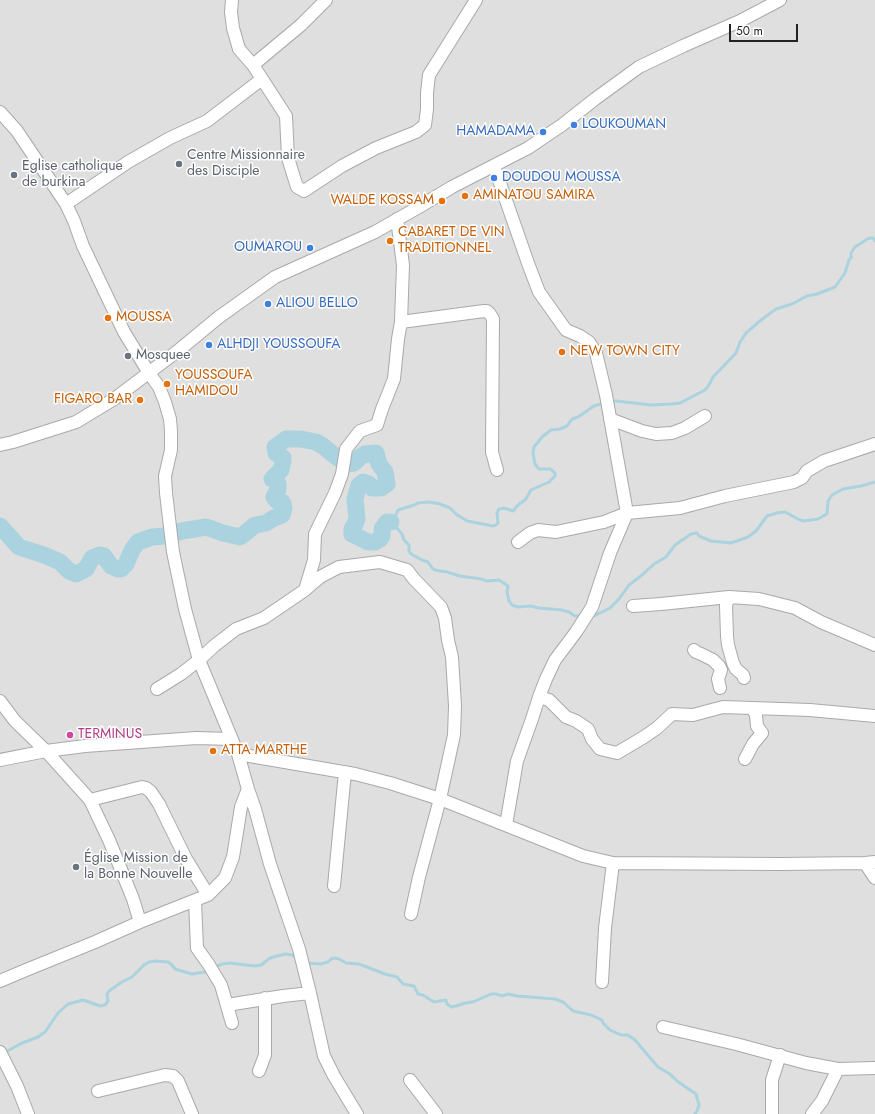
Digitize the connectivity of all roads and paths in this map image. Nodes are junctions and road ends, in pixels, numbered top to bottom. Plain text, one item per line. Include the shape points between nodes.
1 (232, 0) edge
2 (326, 0) edge
3 (476, 0) edge
4 (780, 0) edge
5 (253, 64) junction
6 (262, 79) junction
7 (0, 112) edge
8 (494, 166) junction
9 (66, 204) junction
10 (397, 219) junction
11 (401, 322) junction
12 (149, 373) junction
13 (610, 416) junction
14 (705, 416) dead end
15 (875, 444) edge
16 (0, 445) edge
17 (497, 470) dead end
18 (627, 513) junction
19 (518, 542) dead end
20 (304, 590) junction
21 (729, 597) junction
22 (633, 606) dead end
23 (875, 645) edge
24 (694, 650) dead end
25 (199, 660) junction
26 (732, 660) junction
27 (744, 678) dead end
28 (720, 688) junction
29 (157, 689) dead end
30 (539, 697) junction
31 (0, 701) edge
32 (723, 707) junction
33 (753, 708) junction
34 (875, 716) edge
35 (232, 739) junction
36 (46, 751) junction
37 (238, 754) junction
38 (745, 759) dead end
39 (0, 760) edge
40 (345, 772) junction
41 (248, 789) junction
42 (440, 799) junction
43 (90, 800) junction
44 (506, 825) junction
45 (613, 863) junction
46 (870, 863) edge
47 (875, 878) edge
48 (334, 886) dead end
49 (208, 896) junction
50 (195, 901) junction
51 (411, 914) dead end
52 (140, 922) junction
53 (0, 982) edge
54 (602, 982) dead end
55 (310, 993) junction
56 (265, 998) junction
57 (226, 1005) junction
58 (232, 1023) dead end
59 (663, 1027) dead end
60 (0, 1052) edge
61 (780, 1055) junction
62 (875, 1068) edge
63 (838, 1069) junction
64 (259, 1071) dead end
65 (410, 1080) dead end
66 (98, 1091) dead end
67 (28, 1114) edge
68 (192, 1114) edge
69 (356, 1114) edge
70 (436, 1114) edge
71 (772, 1114) edge
72 (812, 1114) edge

1 - 5 street via 233,28 239,49
2 - 5 street via 301,25
3 - 6 street via 429,75 425,125 416,132 376,148 342,166 304,191 297,187 288,158 286,116
4 - 8 street via 639,67 562,125 528,148
5 - 6 street
6 - 9 street via 207,121 128,162
7 - 9 street via 17,131
8 - 10 street
8 - 13 street via 539,292 566,330 590,342 596,353
9 - 12 street via 110,304
10 - 11 street via 403,265
10 - 12 street via 375,232 275,278 219,317
11 - 17 street via 484,311 490,314 493,319 492,452
11 - 20 street via 394,379 377,426 360,431 346,450 340,480 315,534 314,560
12 - 16 street via 114,399 76,422
12 - 25 street via 159,387 170,419 171,450 165,476 169,520 185,609
13 - 14 street via 642,431 656,434 672,433
13 - 18 street
15 - 18 street via 824,461 794,482 680,508
18 - 19 street via 604,522 556,532 538,530
18 - 30 street via 610,553 592,608 555,660
20 - 25 street via 264,618 236,629
20 - 42 street via 320,577 339,567 380,562 407,570 441,607 452,657 455,706 454,735
21 - 22 street
21 - 23 street via 759,599 795,608
21 - 26 street via 726,605 727,636
24 - 28 street via 719,666
25 - 29 street
25 - 35 street
26 - 27 street
26 - 28 street via 723,674
28 - 32 street
30 - 32 street via 548,700 566,717 588,729 600,749 617,753 657,728 672,714 693,716
30 - 44 street via 517,761
31 - 36 street via 15,721
32 - 33 street
33 - 34 street
33 - 38 street via 757,726 762,733
35 - 36 street via 188,739
35 - 37 street
36 - 39 street
36 - 43 street
37 - 40 street
37 - 41 street
40 - 42 street
40 - 48 street
41 - 49 street via 241,807 233,857 225,878
41 - 55 street via 299,949
42 - 44 street
42 - 51 street
43 - 49 street via 142,787 151,792
43 - 52 street via 110,840 134,899
44 - 45 street via 583,856
45 - 46 street
45 - 54 street
46 - 47 street
49 - 50 street
50 - 52 street
50 - 57 street via 197,948 220,985
52 - 53 street
55 - 56 street
55 - 69 street via 324,1056
56 - 57 street
56 - 64 street via 265,1055
57 - 58 street
59 - 61 street
60 - 67 street
61 - 63 street
61 - 71 street via 772,1080
62 - 63 street
63 - 72 street
65 - 70 street
66 - 68 street via 165,1075 173,1076 178,1081

